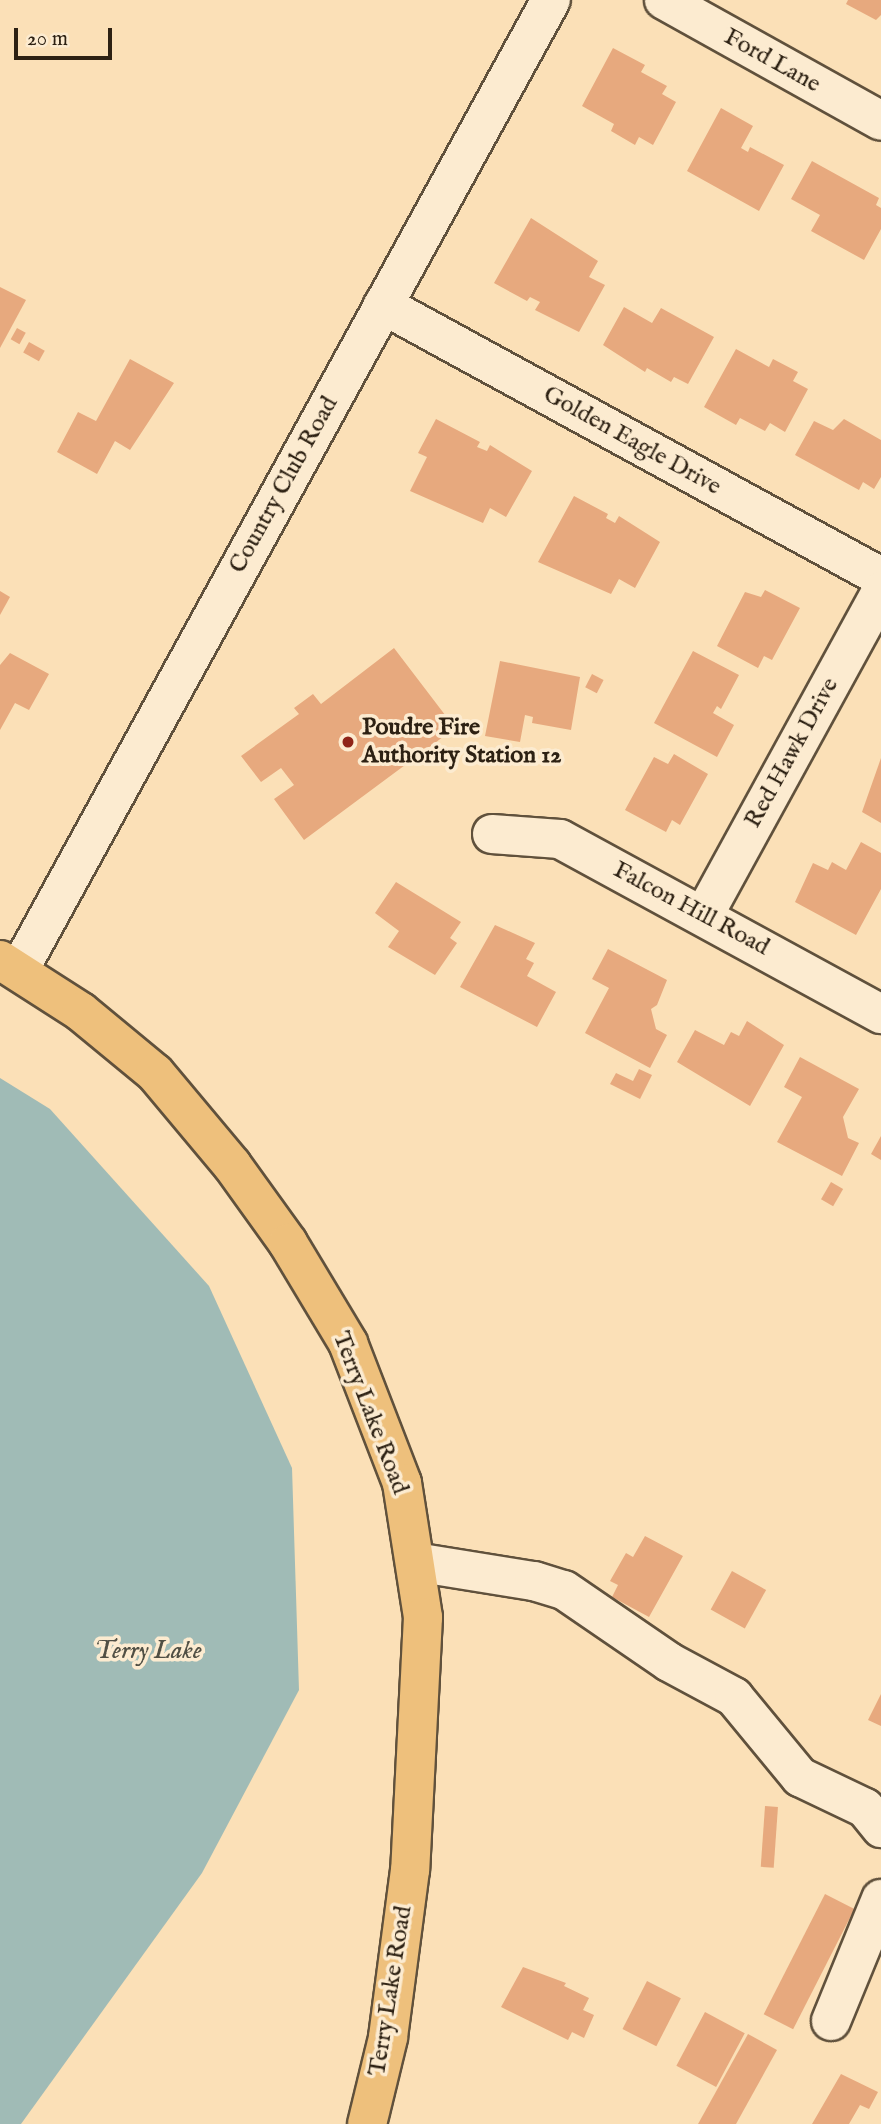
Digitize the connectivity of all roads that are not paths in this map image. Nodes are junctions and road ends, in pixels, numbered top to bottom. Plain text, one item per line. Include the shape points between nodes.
1 (551, 0) edge
2 (664, 0) edge
3 (881, 121) edge
4 (383, 305) junction
5 (881, 577) edge
6 (881, 592) edge
7 (492, 834) dead end
8 (704, 915) junction
9 (9, 965) edge
10 (881, 1014) edge
11 (415, 1562) junction
12 (881, 1828) edge
13 (881, 1899) edge
14 (831, 2021) dead end
15 (367, 2124) edge

1 - 4 street, Country Club Road
2 - 3 street, Ford Lane
4 - 5 street, Golden Eagle Drive
4 - 9 street, Country Club Road
6 - 8 street, Red Hawk Drive
7 - 8 street, Falcon Hill Road via 560,839
8 - 10 street, Falcon Hill Road
9 - 11 main road, Terry Lake Road via 81,1012 155,1073 288,1243 348,1343 402,1483
11 - 12 street via 564,1590 669,1662 734,1697 800,1777 865,1808
11 - 15 main road, Terry Lake Road via 424,1617 410,1870 388,2038
13 - 14 street

